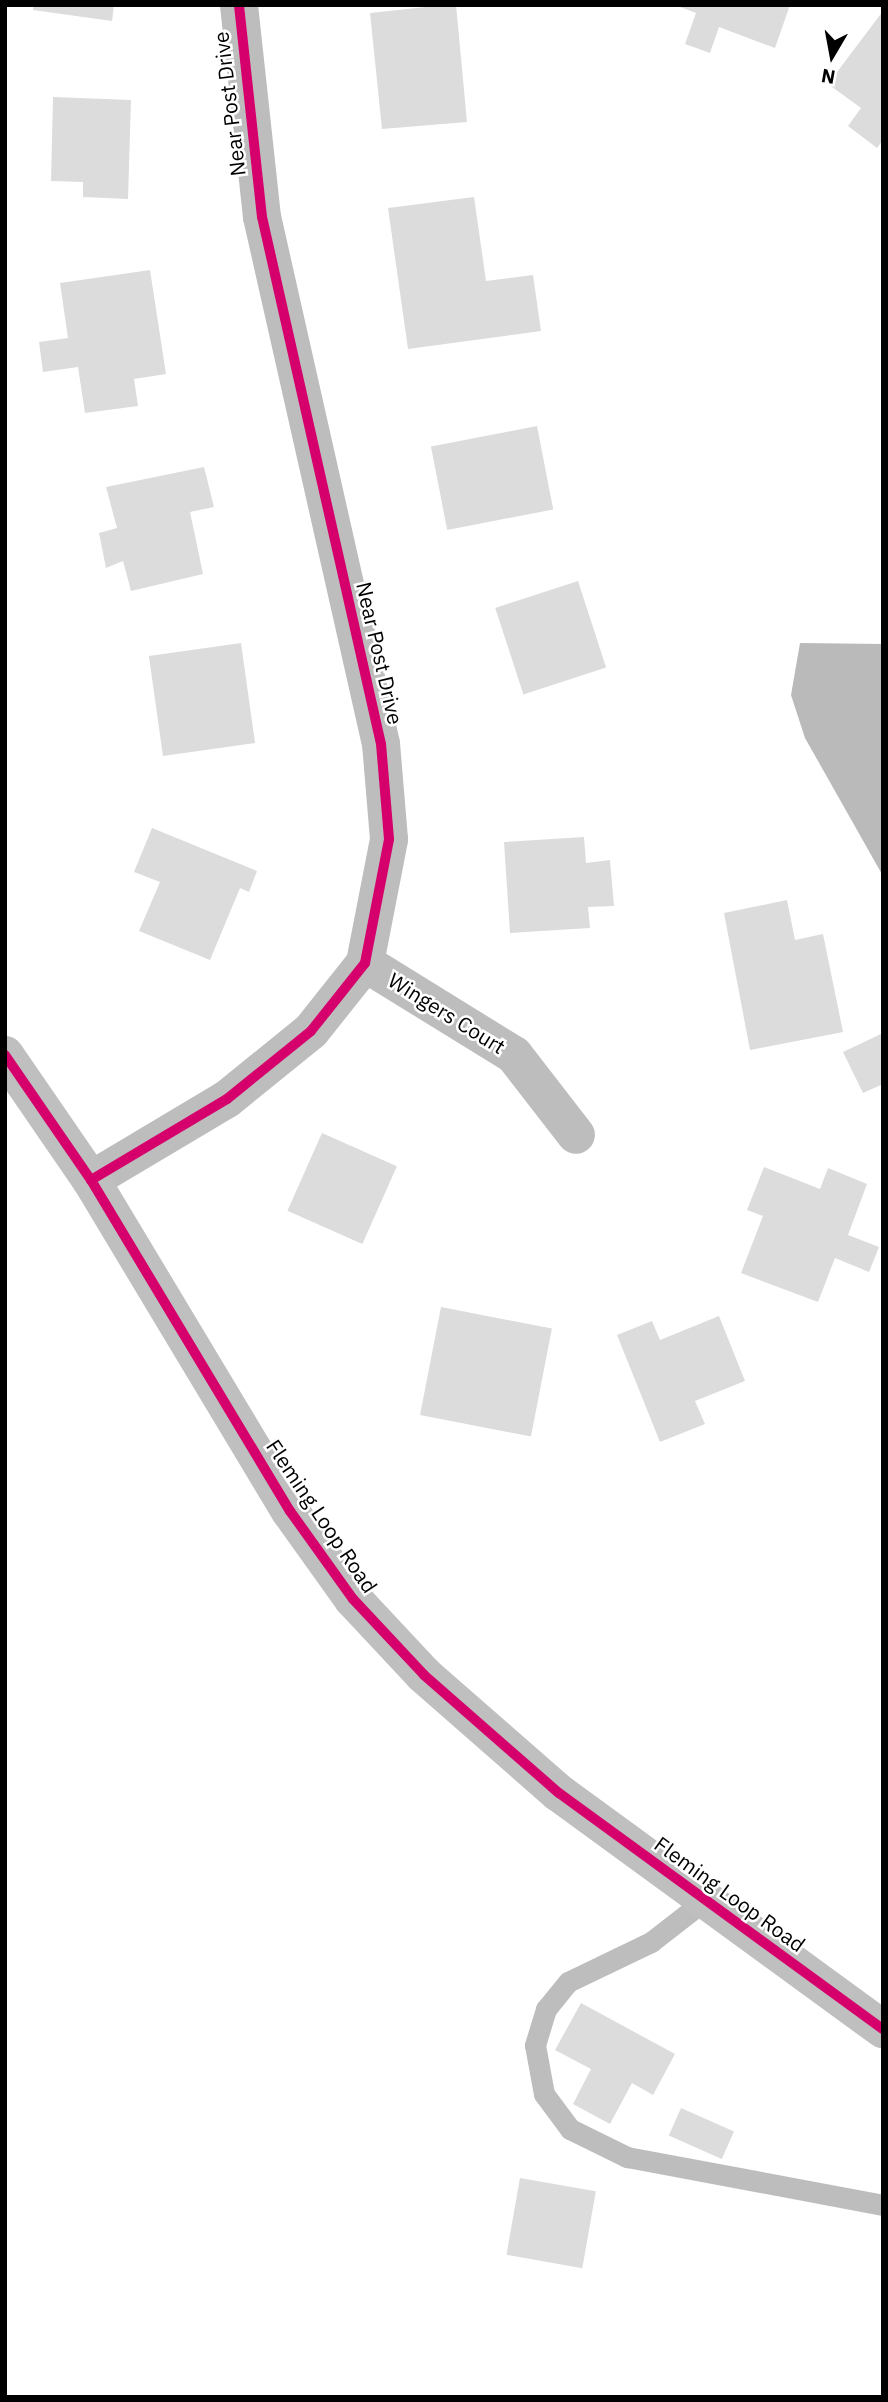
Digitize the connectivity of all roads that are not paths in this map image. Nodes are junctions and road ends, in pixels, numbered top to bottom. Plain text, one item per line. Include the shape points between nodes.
1 (239, 5) edge
2 (365, 962) junction
3 (5, 1055) edge
4 (576, 1135) dead end
5 (91, 1180) junction
6 (705, 1900) junction
7 (883, 2029) edge
8 (883, 2205) edge

1 - 2 street, Near Post Drive via 262,217 381,744 389,838
2 - 4 street, Wingers Court via 514,1055
2 - 5 street, Near Post Drive via 311,1031 227,1099
3 - 5 street, Fleming Loop Road
5 - 6 street, Fleming Loop Road via 290,1511 352,1599 424,1675 559,1793
6 - 7 street, Fleming Loop Road
6 - 8 lane via 651,1942 569,1982 546,2009 535,2045 544,2094 570,2129 627,2157

